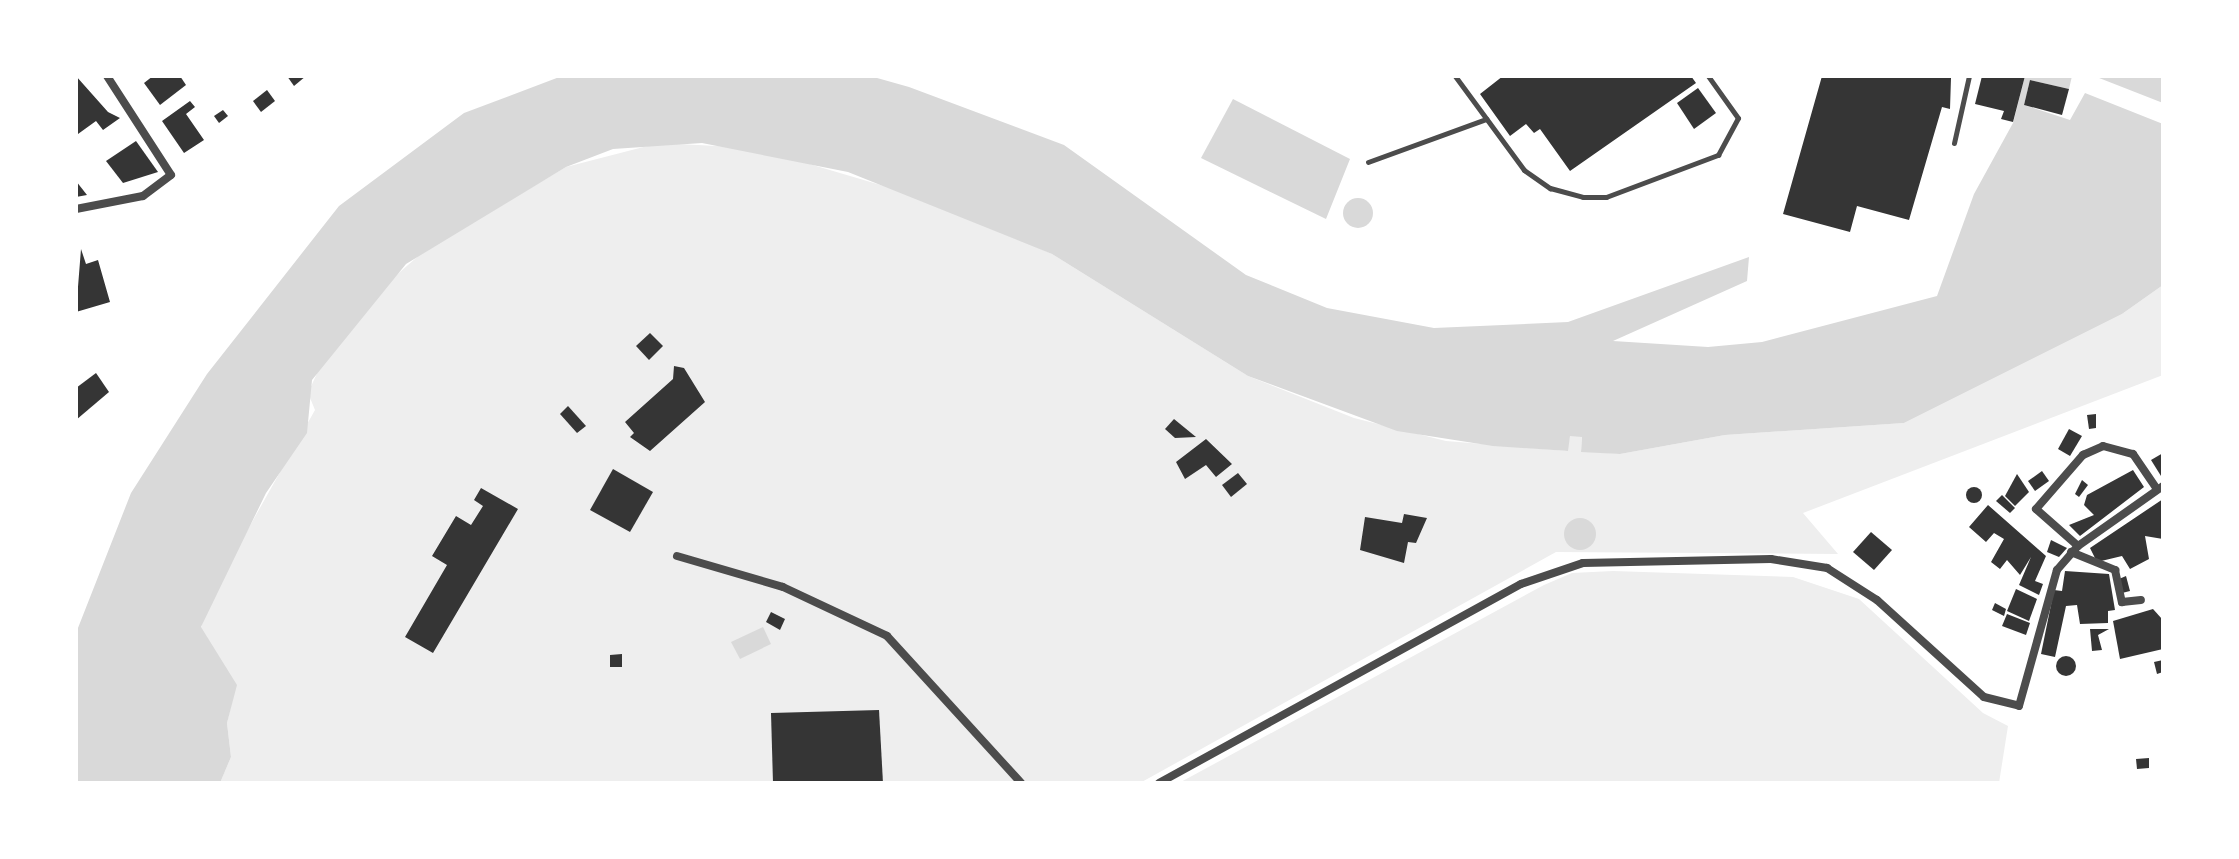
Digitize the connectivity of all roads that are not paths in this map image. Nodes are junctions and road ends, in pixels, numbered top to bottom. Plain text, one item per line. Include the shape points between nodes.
1 (107, 76) edge
2 (1455, 76) edge
3 (1708, 76) edge
4 (1969, 76) edge
5 (1486, 119) junction
6 (1954, 143) dead end
7 (1368, 162) dead end
8 (76, 209) edge
9 (2160, 487) edge
10 (2074, 549) junction
11 (677, 556) dead end
12 (2141, 600) dead end
13 (1021, 783) edge
14 (1159, 783) edge

1 - 8 street via 171,175 143,196
2 - 5 lane
3 - 5 lane via 1738,118 1729,144 1691,169 1606,197 1568,195 1537,181
4 - 6 lane
5 - 7 lane via 1462,134
9 - 10 street
9 - 10 street via 2133,454 2103,446 2083,455 2036,509
10 - 12 street via 2115,570 2122,602
10 - 14 street via 2048,586 2019,706 1984,697 1877,600 1827,568 1771,559 1583,563 1521,584
11 - 13 street via 783,587 887,636

